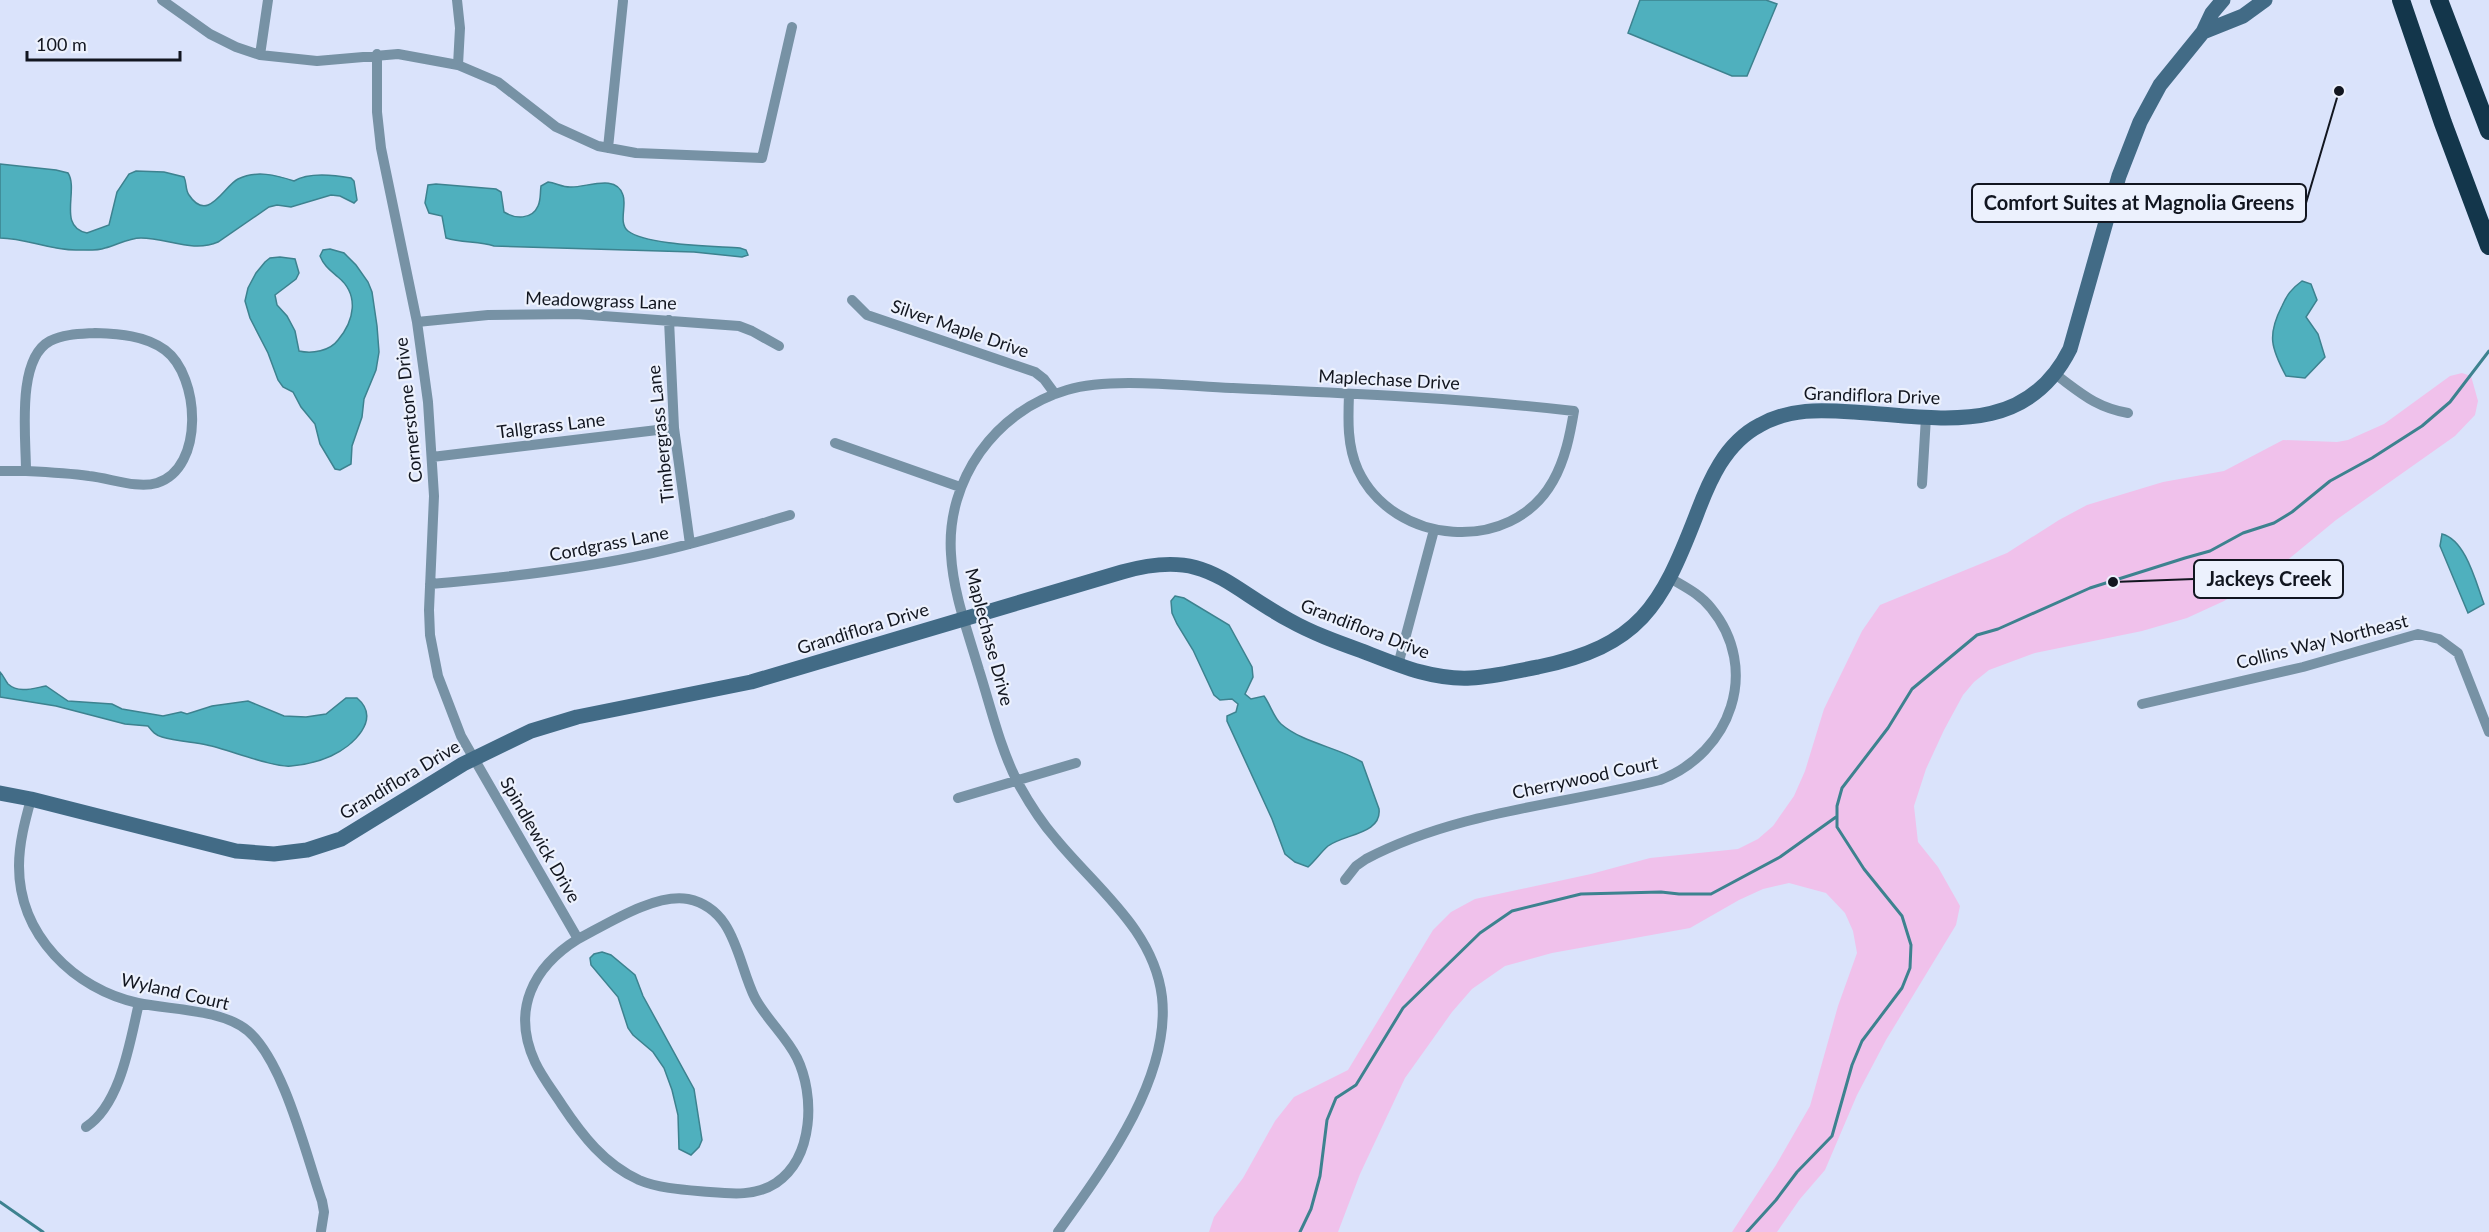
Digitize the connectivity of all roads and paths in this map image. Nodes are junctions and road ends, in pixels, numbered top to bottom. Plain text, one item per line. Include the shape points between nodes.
1 (162, 0) edge
2 (268, 0) edge
3 (457, 0) edge
4 (2223, 0) edge
5 (2265, 0) edge
6 (2401, 0) edge
7 (2438, 0) edge
8 (623, 1) edge
9 (792, 27) dead end
10 (2203, 32) junction
11 (377, 54) junction
12 (260, 55) junction
13 (458, 65) junction
14 (2489, 130) edge
15 (608, 148) junction
16 (2489, 246) edge
17 (852, 300) dead end
18 (669, 320) junction
19 (417, 322) junction
20 (778, 346) dead end
21 (2055, 374) junction
22 (1055, 394) junction
23 (1349, 394) junction
24 (2128, 413) dead end
25 (1926, 417) junction
26 (674, 428) junction
27 (835, 443) dead end
28 (432, 457) junction
29 (0, 471) edge
30 (26, 471) junction
31 (1922, 484) dead end
32 (960, 487) junction
33 (790, 516) dead end
34 (1434, 530) junction
35 (690, 544) junction
36 (1670, 578) junction
37 (430, 584) junction
38 (964, 618) junction
39 (1398, 665) junction
40 (2142, 704) dead end
41 (2489, 732) edge
42 (473, 758) junction
43 (1076, 763) dead end
44 (1017, 780) junction
45 (0, 794) edge
46 (958, 798) dead end
47 (31, 799) junction
48 (1345, 880) dead end
49 (578, 939) junction
50 (139, 1003) junction
51 (86, 1127) dead end
52 (321, 1232) edge
53 (1058, 1232) edge

1 - 12 street via 210,34
2 - 12 street
3 - 13 street
4 - 10 street, Grandiflora Drive
5 - 10 street, Grandiflora Drive via 2242,16
6 - 16 highway
7 - 14 highway
8 - 15 street
9 - 15 street via 762,158 636,153
10 - 21 street, Grandiflora Drive via 2164,78 2140,122 2119,176 2070,349
11 - 12 street via 316,61
11 - 13 street via 409,54
11 - 19 street, Cornerstone Drive via 381,148
13 - 15 street via 505,86 565,132
17 - 22 street, Silver Maple Drive via 867,315 1035,372
18 - 19 street, Meadowgrass Lane via 546,314
18 - 20 street, Meadowgrass Lane via 739,326
18 - 26 street, Timbergrass Lane
19 - 28 street, Cornerstone Drive
21 - 24 street via 2086,399
21 - 25 street, Grandiflora Drive via 2029,398 2000,412 1964,418
22 - 23 street, Maplechase Drive via 1098,384
22 - 32 street, Maplechase Drive via 1032,404 1003,426 978,454
23 - 34 street via 1352,454 1365,483 1395,513
23 - 34 street, Maplechase Drive via 1574,411 1560,466 1553,482 1534,504 1509,522 1490,529
25 - 31 street
25 - 36 street, Grandiflora Drive via 1811,410 1756,426 1735,444 1714,472
26 - 28 street, Tallgrass Lane
26 - 35 street, Timbergrass Lane
27 - 32 street
28 - 37 street, Cornerstone Drive
29 - 30 street
30 - 30 street via 28,371 36,353 50,341 82,334 123,335 156,345 177,363 187,383 191,424 186,458 173,474 148,484
32 - 38 street, Maplechase Drive via 952,518 951,552
33 - 35 street, Cordgrass Lane
34 - 39 street
35 - 37 street, Cordgrass Lane via 544,573
36 - 39 street, Grandiflora Drive via 1646,614 1618,639 1568,660 1474,678 1436,676
36 - 48 street, Cherrywood Court via 1712,609 1727,633 1735,661 1730,710 1704,754 1660,780 1481,816 1433,830 1366,859
37 - 42 street, Cornerstone Drive via 430,635 438,676 451,715
38 - 39 street, Grandiflora Drive via 1138,567 1184,565 1219,575 1302,627
38 - 42 street, Grandiflora Drive via 751,682 557,722 512,738
38 - 44 street, Maplechase Drive
40 - 41 street, Collins Way Northeast via 2303,667 2418,634 2439,639 2458,653
42 - 47 street, Grandiflora Drive via 341,839 283,853 254,854 216,847
42 - 49 street, Spindlewick Drive
43 - 44 street
44 - 46 street
44 - 53 street, Maplechase Drive via 1055,838 1137,931 1152,957 1162,992 1160,1041 1137,1107 1109,1159
45 - 47 street, Grandiflora Drive
47 - 50 street, Wyland Court via 19,867 22,891 35,928 50,950 82,980 106,993
49 - 49 street via 553,957 535,981 529,994 526,1025 535,1062 579,1131 619,1168 651,1184 739,1194 764,1188 783,1177 804,1139 807,1086 797,1057 752,991 725,922 708,907 677,898 648,905
50 - 51 street via 109,1102
50 - 52 street, Wyland Court via 226,1019 244,1028 265,1050 278,1074 322,1201

